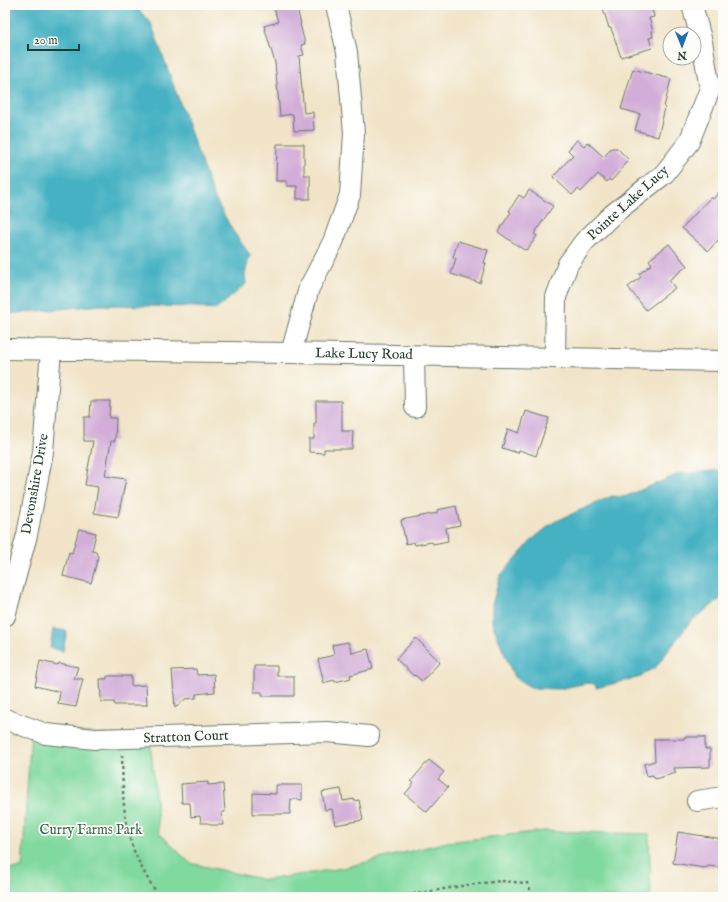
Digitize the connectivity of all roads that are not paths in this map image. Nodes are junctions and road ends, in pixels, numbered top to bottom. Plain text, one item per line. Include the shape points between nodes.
1 (336, 5) edge
2 (692, 5) edge
3 (5, 349) edge
4 (51, 350) junction
5 (291, 353) junction
6 (414, 356) junction
7 (555, 358) junction
8 (723, 361) edge
9 (415, 407) dead end
10 (5, 616) edge
11 (5, 719) edge
12 (369, 736) dead end
13 (723, 797) edge
14 (697, 802) dead end

1 - 5 street via 346,52 354,133 350,194 333,242 309,288
2 - 7 street, Pointe Lake Lucy via 702,42 710,89 689,142 664,174 613,214 584,242 568,264 556,297
3 - 4 street, Lake Lucy Road
4 - 5 street, Lake Lucy Road
4 - 10 street, Devonshire Drive via 43,452 27,534
5 - 6 street, Lake Lucy Road
6 - 7 street, Lake Lucy Road
6 - 9 street
7 - 8 street, Lake Lucy Road
11 - 12 street, Stratton Court via 46,734 95,739 327,732
13 - 14 street

